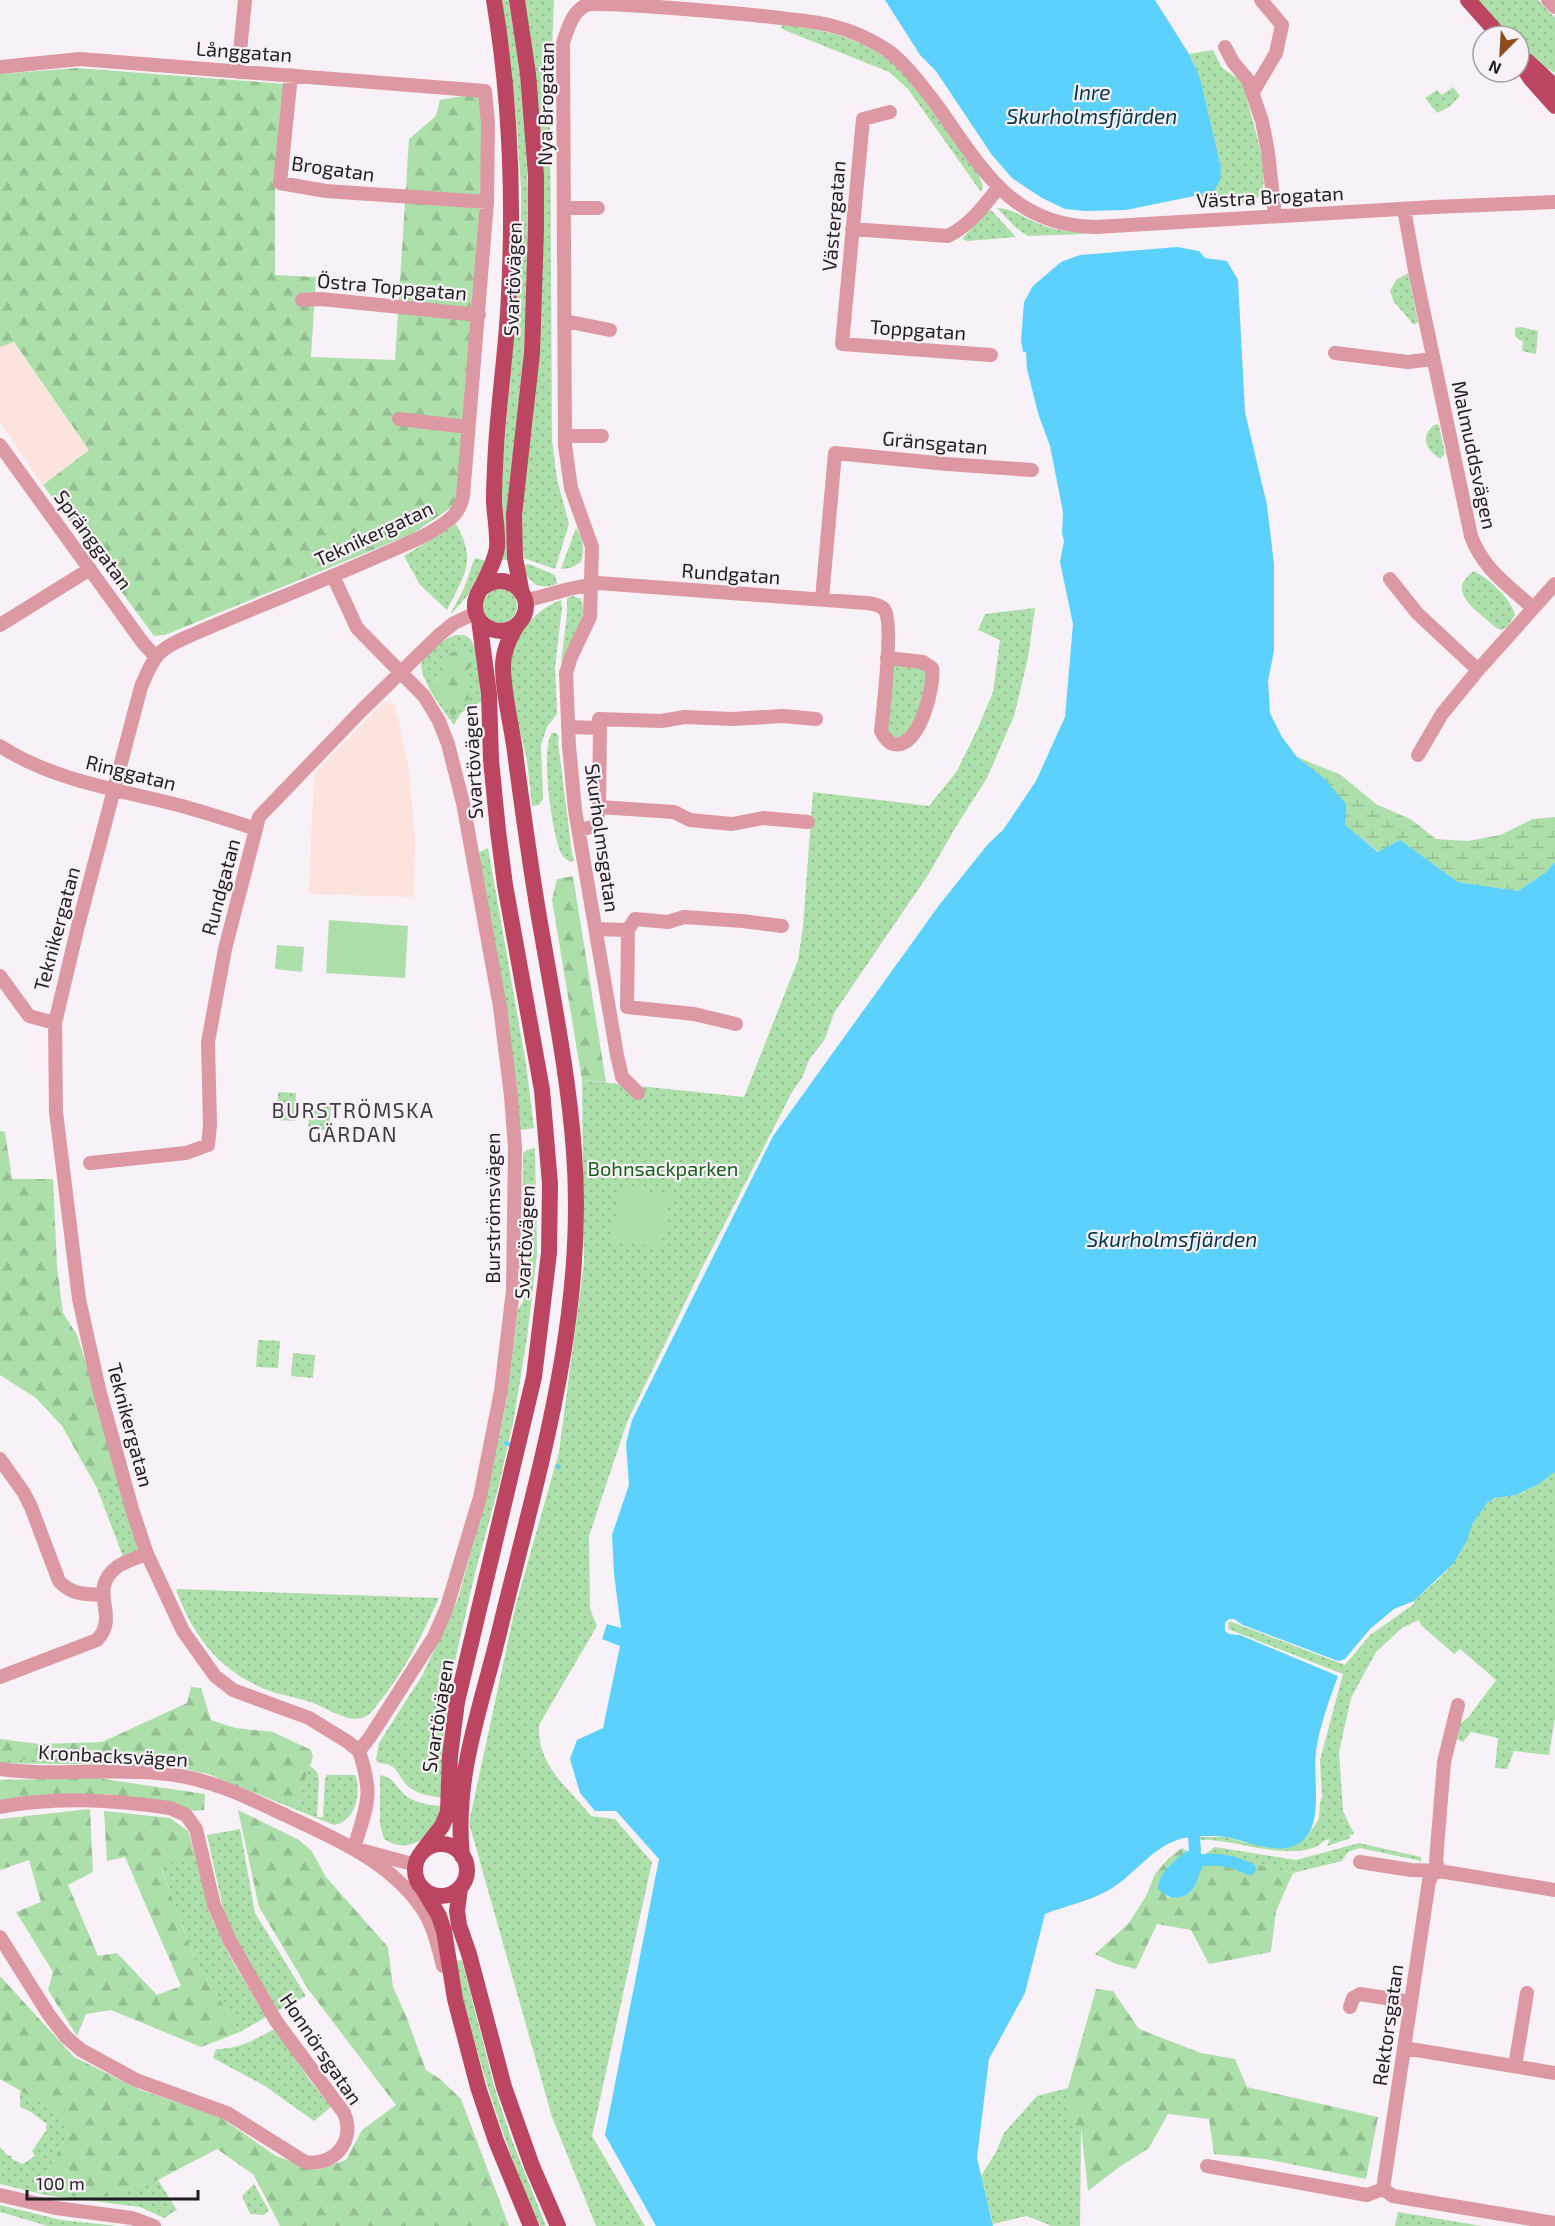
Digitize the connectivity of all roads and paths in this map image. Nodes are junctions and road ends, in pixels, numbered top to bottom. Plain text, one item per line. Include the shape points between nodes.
1 (245, 0) edge
2 (494, 0) edge
3 (1261, 0) edge
4 (1468, 0) edge
5 (1548, 0) edge
6 (518, 7) edge
7 (1555, 7) edge
8 (1489, 24) edge
9 (1225, 47) dead end
10 (1531, 66) edge
11 (0, 67) edge
12 (238, 72) junction
13 (291, 75) junction
14 (1531, 79) edge
15 (1555, 87) edge
16 (485, 91) joint
17 (1253, 92) junction
18 (1555, 106) edge
19 (890, 112) dead end
20 (998, 188) junction
21 (487, 202) junction
22 (1555, 202) edge
23 (564, 208) junction
24 (598, 208) dead end
25 (1404, 209) junction
26 (1275, 216) junction
27 (852, 229) junction
28 (302, 300) dead end
29 (479, 315) junction
30 (565, 321) junction
31 (610, 330) dead end
32 (842, 344) joint
33 (1335, 353) dead end
34 (992, 355) dead end
35 (1433, 359) junction
36 (399, 419) dead end
37 (468, 427) junction
38 (565, 436) junction
39 (602, 436) dead end
40 (0, 446) edge
41 (1032, 470) dead end
42 (90, 569) junction
43 (333, 576) junction
44 (1390, 579) dead end
45 (589, 584) junction
46 (1555, 584) edge
47 (480, 590) junction
48 (524, 598) junction
49 (822, 599) junction
50 (1533, 608) junction
51 (478, 616) junction
52 (0, 625) edge
53 (517, 625) junction
54 (155, 656) junction
55 (887, 658) junction
56 (1478, 670) junction
57 (401, 672) junction
58 (816, 718) dead end
59 (568, 726) junction
60 (600, 728) junction
61 (0, 746) edge
62 (1418, 755) dead end
63 (114, 789) junction
64 (599, 807) junction
65 (808, 822) dead end
66 (256, 829) junction
67 (579, 830) junction
68 (782, 926) dead end
69 (596, 929) junction
70 (628, 930) junction
71 (0, 976) edge
72 (627, 992) junction
73 (607, 993) junction
74 (55, 1023) junction
75 (736, 1024) dead end
76 (638, 1093) dead end
77 (90, 1163) dead end
78 (0, 1459) edge
79 (147, 1554) junction
80 (102, 1595) junction
81 (0, 1677) edge
82 (1458, 1705) dead end
83 (359, 1751) junction
84 (0, 1769) edge
85 (455, 1788) junction
86 (0, 1807) edge
87 (454, 1813) junction
88 (354, 1848) junction
89 (462, 1856) junction
90 (419, 1859) junction
91 (1360, 1862) dead end
92 (1439, 1871) junction
93 (460, 1888) junction
94 (423, 1889) junction
95 (1555, 1890) edge
96 (0, 1937) edge
97 (1527, 1993) dead end
98 (455, 1999) junction
99 (1411, 2002) junction
100 (1350, 2007) dead end
101 (1404, 2048) junction
102 (1515, 2066) junction
103 (1555, 2073) edge
104 (1207, 2166) dead end
105 (1383, 2189) junction
106 (0, 2195) edge
107 (1555, 2223) edge
108 (154, 2226) edge
109 (531, 2226) edge
110 (558, 2226) edge

1 - 12 street
2 - 47 main road, Svartövägen via 510,150 509,294 496,448 497,549
3 - 17 street via 1282,25 1276,53
4 - 8 main road
5 - 7 street
6 - 48 main road, Svartövägen via 536,176 532,353 514,515 514,558
9 - 17 street
10 - 15 main road
11 - 12 street, Långgatan via 80,58
12 - 13 street, Långgatan
13 - 16 street, Långgatan
13 - 21 street, Brogatan via 280,183 326,191
14 - 18 main road
16 - 21 street, Teknikergatan
17 - 26 street via 1268,152
19 - 27 street, Västergatan via 863,119
20 - 23 street, Nya Brogatan via 907,68 856,33 810,21 587,4 573,16 563,43
20 - 26 street, Västra Brogatan via 1028,210 1076,226
20 - 27 street via 972,219 948,236
21 - 29 street, Teknikergatan
22 - 25 street, Västra Brogatan
23 - 24 street
23 - 30 street, Nya Brogatan
25 - 26 street, Västra Brogatan
25 - 35 street, Malmuddsvägen
27 - 32 street, Västergatan
28 - 29 street, Östra Toppgatan
29 - 37 street, Teknikergatan
30 - 31 street
30 - 38 street, Nya Brogatan
32 - 34 street, Toppgatan
33 - 35 street, Malmuddsvägen via 1408,362
35 - 50 street, Malmuddsvägen via 1477,553
36 - 37 street
37 - 43 street, Teknikergatan via 462,501 454,514 427,534
38 - 39 street
38 - 45 street, Nya Brogatan via 571,488 592,547
40 - 42 street, Spränggatan
41 - 49 street, Gränsgatan via 835,453
42 - 52 street
42 - 54 street, Spränggatan
43 - 54 street, Teknikergatan via 187,636
43 - 57 street, Burströmsvägen via 357,628
44 - 56 street via 1417,613
45 - 48 street, Rundgatan
45 - 49 street, Rundgatan
45 - 59 street, Skurholmsgatan via 590,617 566,673
46 - 50 street
47 - 48 main road via 501,580 514,585
47 - 51 main road via 475,602
48 - 53 main road via 524,613
49 - 55 street, Rundgatan via 881,607 889,627
50 - 56 street
51 - 53 main road via 487,628 497,631
51 - 57 street, Rundgatan via 454,623
51 - 85 main road, Svartövägen via 489,694 499,842 542,1090 550,1184 549,1253 534,1377 458,1702 450,1756
53 - 85 main road, Svartövägen via 504,654 504,678 567,1083 577,1208 575,1251 569,1324 533,1500
54 - 63 street, Teknikergatan via 141,687
55 - 55 street, Rundgatan via 923,662 933,668 920,722 905,744 892,744 881,731
56 - 62 street via 1442,714
57 - 66 street, Rundgatan via 272,802 259,818
57 - 83 street, Burströmsvägen via 424,696 439,721 463,803 505,1044 515,1148 513,1290 489,1456 447,1607 419,1662
58 - 60 street via 599,719
59 - 60 street
59 - 67 street, Skurholmsgatan
60 - 64 street
61 - 63 street, Ringgatan via 43,768
63 - 66 street, Ringgatan
63 - 74 street, Teknikergatan
64 - 65 street via 674,812 690,820 711,822 739,823 763,818
64 - 67 street via 596,826
66 - 77 street, Rundgatan via 225,949 208,1042 208,1145 186,1153
67 - 69 street, Skurholmsgatan
68 - 70 street via 684,917 668,922 635,919
69 - 70 street
69 - 73 street, Skurholmsgatan
70 - 72 street
71 - 74 street via 29,1016
72 - 73 street
72 - 75 street via 630,1008 694,1014
73 - 76 street, Skurholmsgatan via 622,1077
74 - 79 street, Teknikergatan via 56,1112 79,1299 102,1400
78 - 80 street via 24,1493 59,1581 74,1593
79 - 80 street via 114,1569
79 - 83 street, Teknikergatan via 183,1631 215,1677 246,1696 309,1718
80 - 81 street via 108,1622 97,1640
82 - 92 street via 1444,1762 1436,1861
83 - 88 street via 369,1796
84 - 88 street, Kronbacksvägen via 168,1774 211,1782
85 - 87 main road, Svartövägen
86 - 96 street, Honnörsgatan via 63,1799 98,1801 170,1808 190,1819 198,1834 214,1905 224,1929 276,2021 344,2113 348,2130 344,2146 327,2161 304,2162 227,2113 135,2080 89,2056 61,2030
87 - 89 main road, Svartövägen
87 - 90 main road, Svartövägen
88 - 90 street, Kronbacksvägen
88 - 98 street, Kronbacksvägen via 395,1879 423,1910
89 - 90 main road via 441,1845 432,1846
89 - 93 main road via 466,1872
90 - 94 main road via 416,1876
91 - 92 street
92 - 95 street
92 - 99 street, Rektorsgatan via 1429,1881
93 - 94 main road via 440,1896
93 - 110 main road via 459,1925 504,2087
94 - 98 main road via 444,1931
97 - 102 street
98 - 109 main road via 496,2141
99 - 100 street via 1360,1994 1353,1998
99 - 101 street, Rektorsgatan
101 - 102 street
101 - 105 street, Rektorsgatan
102 - 103 street
104 - 105 street via 1367,2195
105 - 107 street via 1393,2196
106 - 108 street via 56,2208 132,2218

